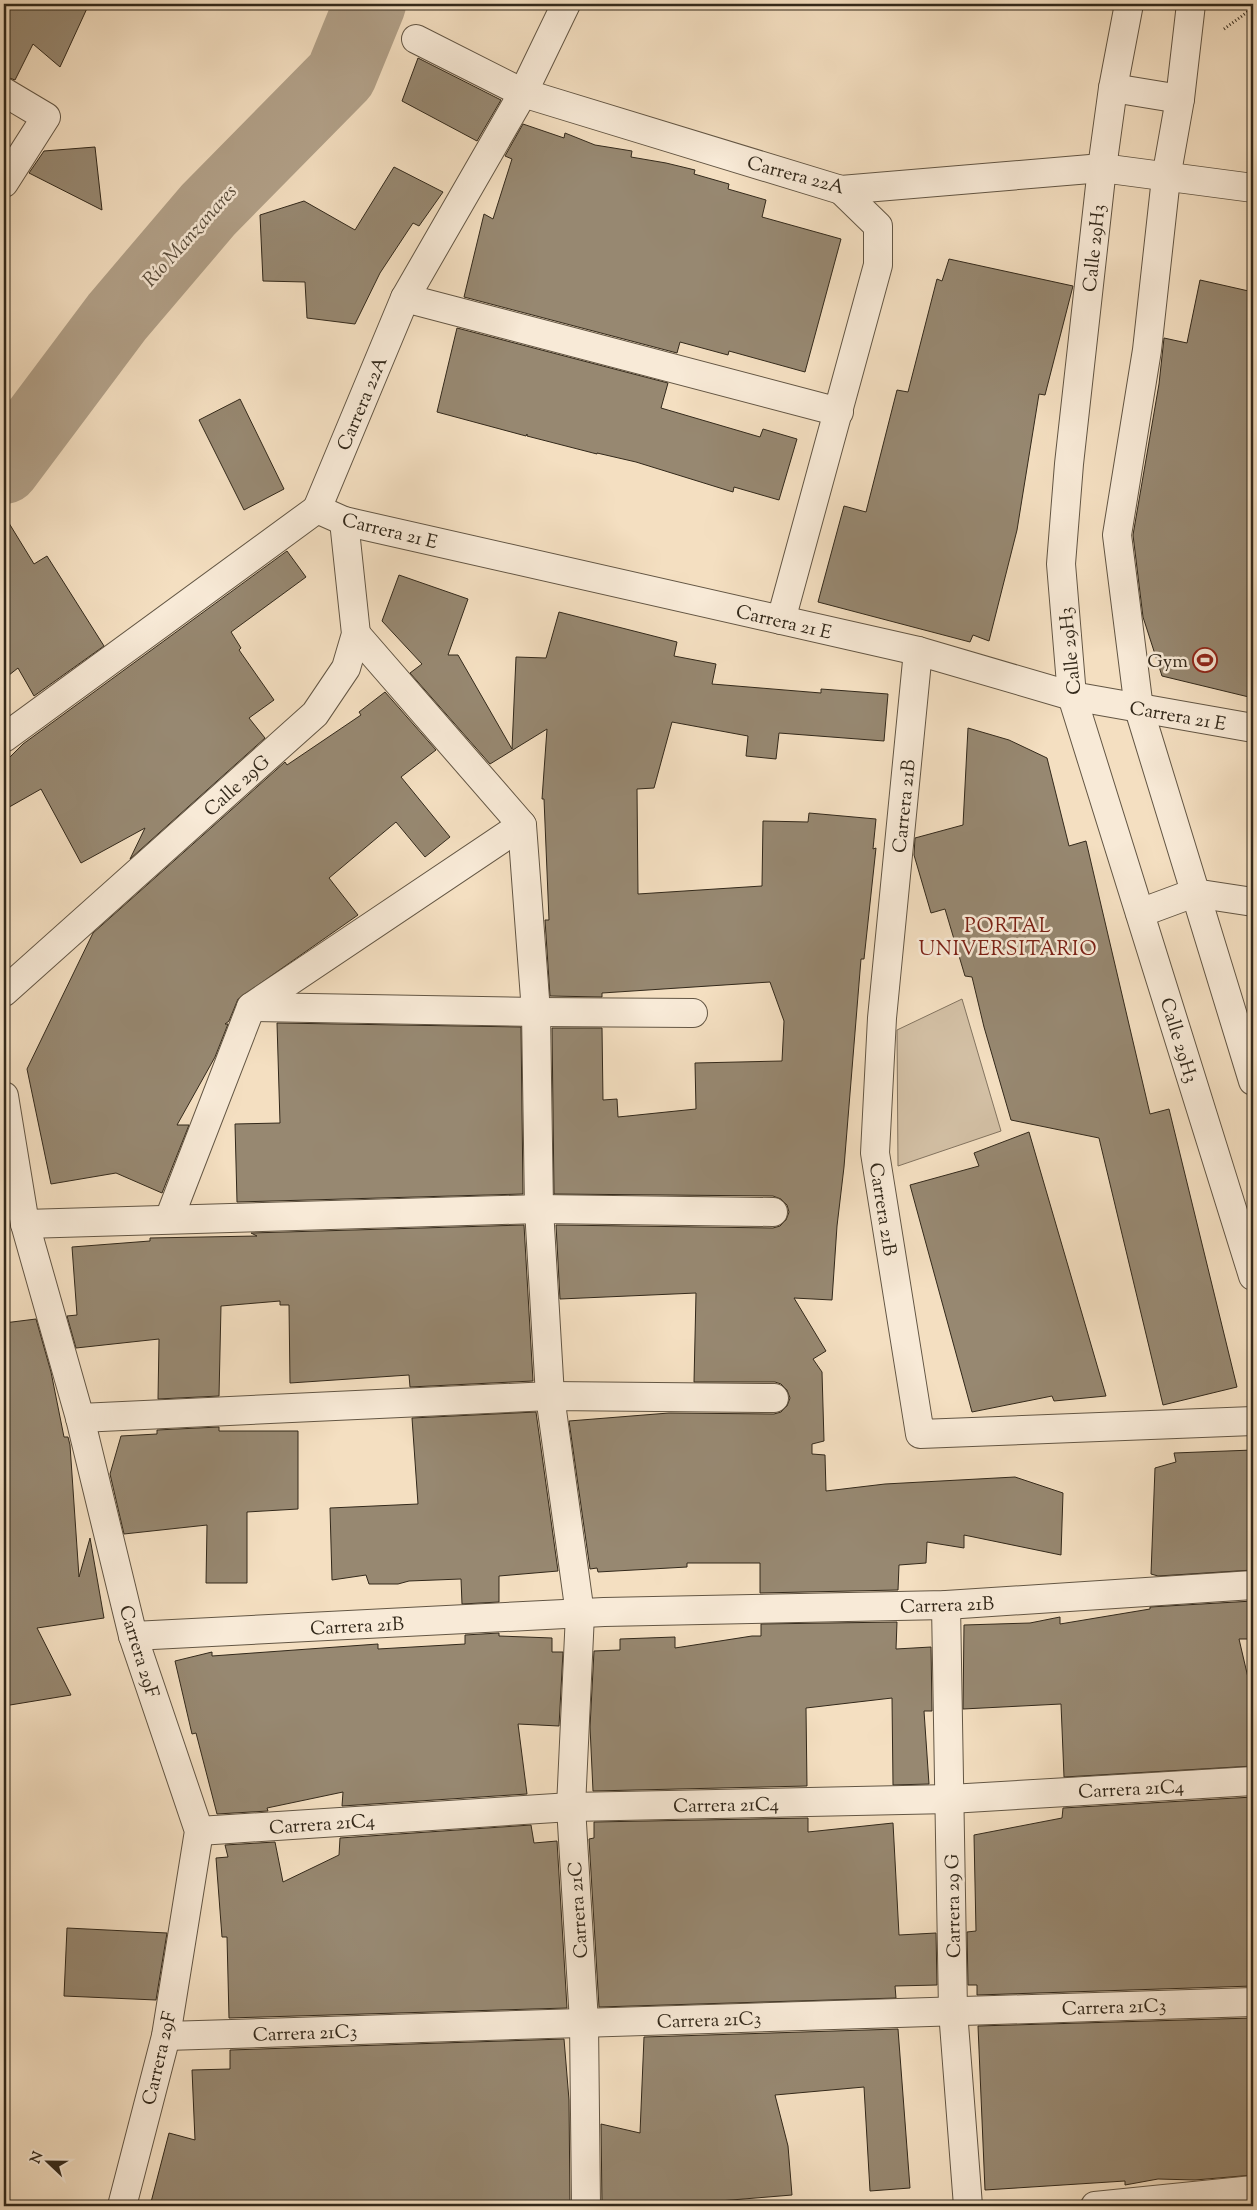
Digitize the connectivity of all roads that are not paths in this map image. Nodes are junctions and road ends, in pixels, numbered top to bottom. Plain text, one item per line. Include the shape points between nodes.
1 (566, 4) edge
2 (1129, 4) edge
3 (1191, 4) edge
4 (416, 39) dead end
5 (1112, 88) junction
6 (4, 92) edge
7 (523, 93) junction
8 (1180, 99) junction
9 (1102, 168) junction
10 (1166, 178) junction
11 (4, 183) edge
12 (1253, 188) edge
13 (840, 190) junction
14 (406, 298) junction
15 (839, 412) junction
16 (317, 509) junction
17 (344, 520) junction
18 (781, 620) junction
19 (356, 634) junction
20 (918, 652) junction
21 (1072, 696) junction
22 (1139, 709) junction
23 (1253, 728) edge
24 (4, 738) edge
25 (522, 825) junction
26 (1194, 893) junction
27 (1253, 902) edge
28 (1140, 913) junction
29 (4, 992) edge
30 (251, 1006) junction
31 (536, 1012) junction
32 (693, 1013) dead end
33 (1253, 1081) edge
34 (4, 1096) edge
35 (539, 1209) junction
36 (774, 1212) dead end
37 (169, 1219) junction
38 (26, 1224) junction
39 (1253, 1276) edge
40 (550, 1396) junction
41 (774, 1398) dead end
42 (80, 1418) junction
43 (1253, 1421) edge
44 (1253, 1585) edge
45 (946, 1605) junction
46 (580, 1614) junction
47 (133, 1636) junction
48 (1253, 1781) edge
49 (950, 1799) junction
50 (571, 1807) junction
51 (199, 1832) junction
52 (1253, 2002) edge
53 (953, 2011) junction
54 (584, 2022) junction
55 (166, 2036) junction
56 (1253, 2190) edge
57 (122, 2206) edge
58 (586, 2206) edge
59 (968, 2206) edge
60 (1095, 2206) edge

1 - 7 street
2 - 5 street, Calle 29H3
3 - 8 street
4 - 7 street, Carrera 22A
5 - 8 street
5 - 9 street, Calle 29H3
6 - 11 street via 46,116
7 - 13 street, Carrera 22A
7 - 14 street, Carrera 22A
8 - 10 street
9 - 10 street, Carrera 22A
9 - 13 street, Carrera 22A
9 - 21 street, Calle 29H3 via 1061,564
10 - 12 street, Carrera 22A
10 - 22 street via 1147,350 1117,535
13 - 15 street via 878,226 878,265
14 - 15 street
14 - 16 street, Carrera 22A
15 - 18 street
16 - 17 street, Carrera 21 E
16 - 24 street
17 - 18 street, Carrera 21 E
17 - 19 street, Calle 29G
18 - 20 street, Carrera 21 E
19 - 25 street
19 - 29 street, Calle 29G via 346,668 315,714
20 - 21 street, Carrera 21 E
20 - 43 street, Carrera 21B via 882,1018 875,1154 920,1434
21 - 22 street, Carrera 21 E
21 - 28 street, Calle 29H3
22 - 23 street, Carrera 21 E
22 - 26 street
25 - 30 street
25 - 31 street
26 - 27 street
26 - 28 street
26 - 33 street
28 - 39 street, Calle 29H3
30 - 31 street
30 - 37 street
31 - 32 street
31 - 35 street
34 - 38 street, Carrera 29F
35 - 36 street
35 - 37 street
35 - 40 street
37 - 38 street
38 - 42 street, Carrera 29F
40 - 41 street
40 - 42 street
40 - 46 street
42 - 47 street, Carrera 29F
44 - 45 street, Carrera 21B
45 - 46 street, Carrera 21B
45 - 49 street, Carrera 29 G
46 - 47 street, Carrera 21B
46 - 50 street, Carrera 21C
47 - 51 street, Carrera 29F
48 - 49 street, Carrera 21C4
49 - 50 street, Carrera 21C4
49 - 53 street, Carrera 29 G
50 - 51 street, Carrera 21C4
50 - 54 street, Carrera 21C
51 - 55 street, Carrera 29F
52 - 53 street, Carrera 21C3
53 - 54 street, Carrera 21C3
53 - 59 street, Carrera 29 G
54 - 55 street, Carrera 21C3
54 - 58 street, Carrera 21C
55 - 57 street, Carrera 29F
56 - 60 street

